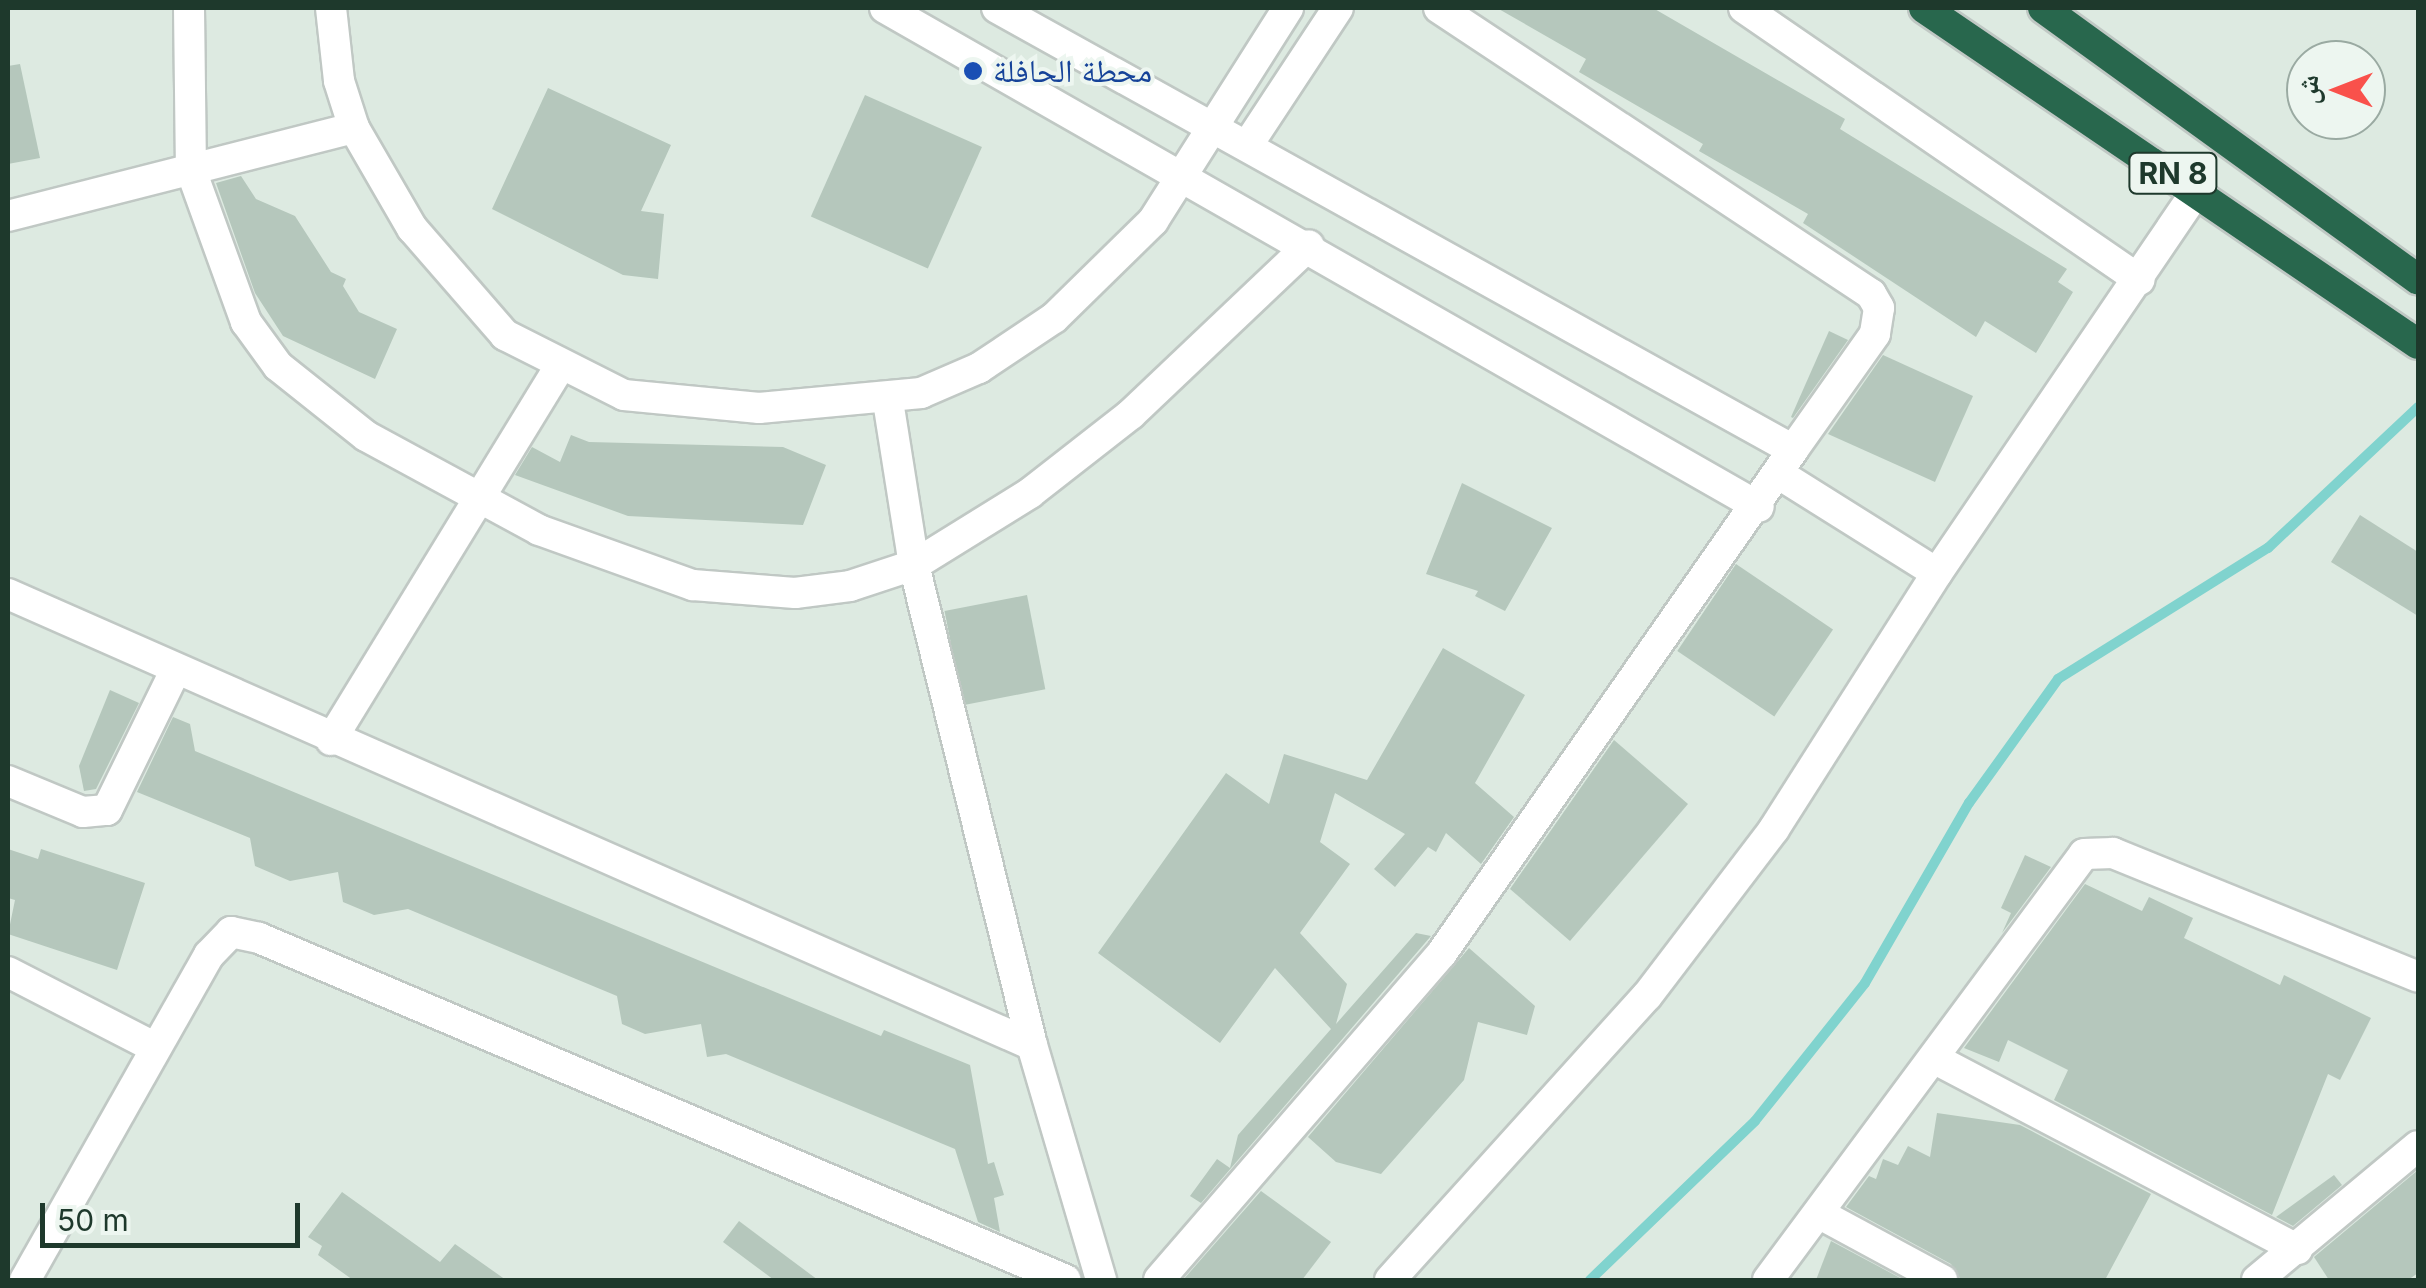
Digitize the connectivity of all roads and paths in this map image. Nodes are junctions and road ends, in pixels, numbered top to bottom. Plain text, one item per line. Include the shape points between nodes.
1 (190, 8) edge
2 (331, 8) edge
3 (885, 8) edge
4 (997, 8) edge
5 (1288, 8) edge
6 (1338, 8) edge
7 (1439, 8) edge
8 (1744, 8) edge
9 (1924, 8) edge
10 (2043, 8) edge
11 (354, 128) junction
12 (1211, 128) junction
13 (1247, 146) junction
14 (190, 170) junction
15 (1182, 173) junction
16 (2198, 190) junction
17 (8, 216) edge
18 (1310, 245) junction
19 (2418, 279) edge
20 (2140, 280) junction
21 (2418, 344) edge
22 (559, 368) junction
23 (888, 401) junction
24 (1786, 462) junction
25 (480, 499) junction
26 (1759, 507) junction
27 (914, 565) junction
28 (1937, 573) junction
29 (8, 594) edge
30 (176, 669) junction
31 (331, 740) junction
32 (8, 781) edge
33 (8, 972) edge
34 (2418, 977) edge
35 (1032, 1045) junction
36 (156, 1048) junction
37 (1937, 1060) junction
38 (2418, 1146) edge
39 (1820, 1214) junction
40 (2298, 1249) junction
41 (25, 1280) edge
42 (1066, 1280) edge
43 (1101, 1280) edge
44 (1159, 1280) edge
45 (1390, 1280) edge
46 (1768, 1280) edge
47 (1942, 1280) edge
48 (2257, 1280) edge

1 - 14 street
2 - 11 street via 339,81
3 - 15 street
4 - 12 street
5 - 12 street
6 - 13 street
7 - 24 street via 1871,294 1879,308 1875,334
8 - 20 street
9 - 16 highway, RN 8
10 - 19 highway, RN 8
11 - 14 street
11 - 22 street via 412,228 460,288 505,335
12 - 13 street
12 - 15 street
13 - 24 street
14 - 17 street
14 - 25 street via 246,322 278,366 366,436
15 - 18 street
15 - 23 street via 1153,221 1054,318 979,368
16 - 20 street
16 - 21 highway, RN 8
18 - 26 street
18 - 27 street via 1132,414 1030,494
20 - 28 street
22 - 23 street via 624,396 688,405
22 - 25 street
23 - 27 street
24 - 26 street
24 - 28 street
25 - 27 street via 539,530 693,585 796,593 850,586
25 - 31 street
26 - 44 street via 1442,953
27 - 35 street
28 - 45 street via 1774,830 1647,996
29 - 30 street
30 - 31 street
30 - 32 street via 107,810 83,812
31 - 35 street
33 - 36 street
34 - 37 street via 2095,850 2063,878
35 - 43 street
36 - 41 street
36 - 42 street via 219,940 244,932
37 - 39 street
37 - 40 street
38 - 40 street
39 - 46 street
39 - 47 street
40 - 48 street

